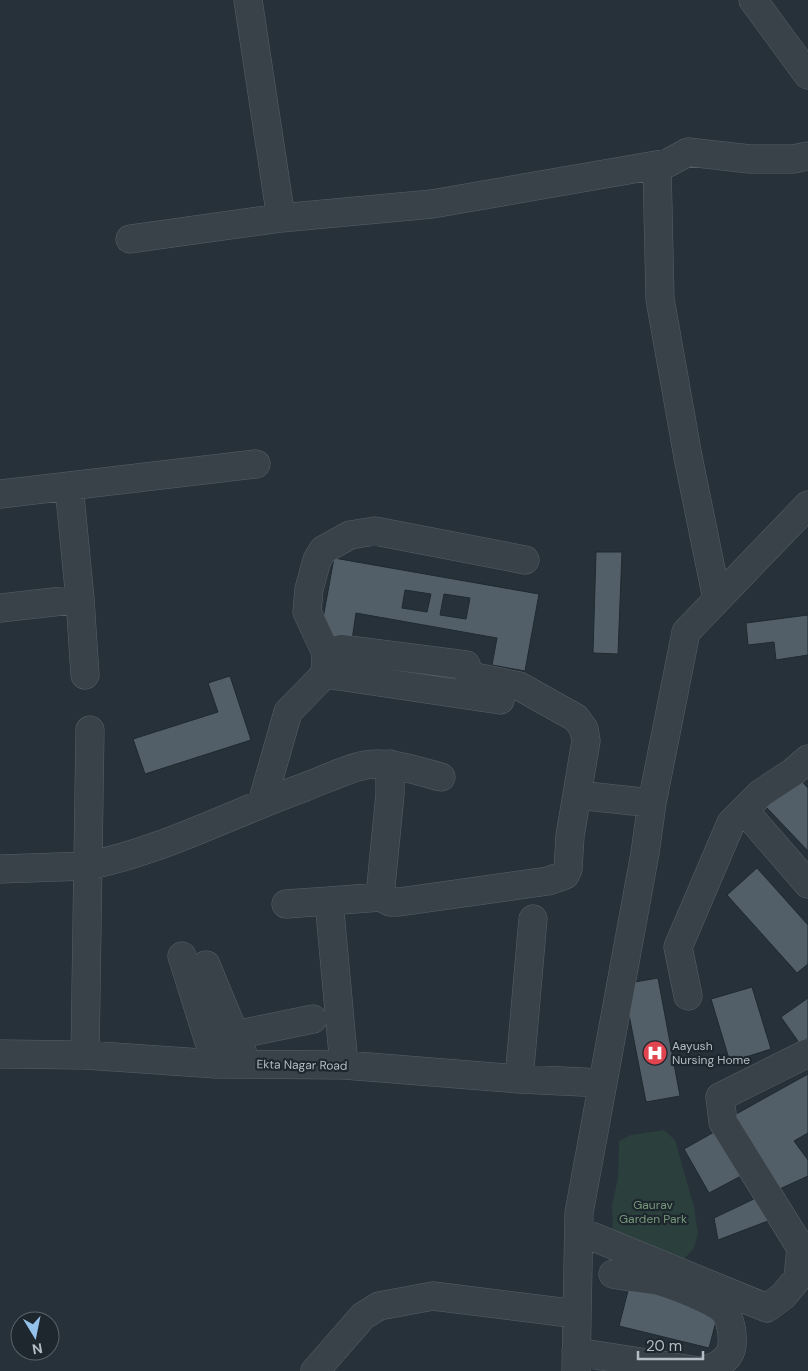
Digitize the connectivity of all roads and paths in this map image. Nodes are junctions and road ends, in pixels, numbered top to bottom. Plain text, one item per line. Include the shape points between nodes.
1 (248, 0) edge
2 (753, 0) edge
3 (808, 74) edge
4 (808, 156) edge
5 (657, 165) junction
6 (281, 218) junction
7 (130, 239) dead end
8 (256, 464) dead end
9 (69, 486) junction
10 (0, 494) edge
11 (808, 505) edge
12 (525, 560) dead end
13 (80, 599) junction
14 (717, 599) junction
15 (0, 608) edge
16 (326, 663) junction
17 (85, 675) dead end
18 (90, 730) dead end
19 (808, 759) edge
20 (390, 764) junction
21 (441, 777) dead end
22 (577, 795) junction
23 (262, 802) junction
24 (652, 803) junction
25 (744, 810) junction
26 (87, 866) junction
27 (0, 869) edge
28 (808, 884) edge
29 (381, 897) junction
30 (329, 900) junction
31 (286, 904) dead end
32 (533, 918) dead end
33 (688, 996) dead end
34 (313, 1020) dead end
35 (235, 1035) junction
36 (808, 1052) edge
37 (0, 1054) edge
38 (85, 1054) junction
39 (216, 1064) junction
40 (246, 1064) junction
41 (344, 1066) junction
42 (519, 1079) junction
43 (603, 1083) junction
44 (579, 1231) junction
45 (613, 1274) dead end
46 (730, 1303) junction
47 (577, 1314) junction
48 (576, 1361) edge
49 (315, 1371) edge
50 (700, 1371) edge

1 - 6 street
2 - 3 street
4 - 5 street via 750,159 688,152
5 - 6 street via 432,204
5 - 14 street via 660,299
6 - 7 street
8 - 9 street
9 - 10 street
9 - 13 street
11 - 14 street
12 - 16 street via 375,531 350,535 323,550 309,589 307,612
13 - 15 street
13 - 17 street
14 - 24 street via 686,632
16 - 22 street via 512,702 520,695 519,686 576,718 584,728 586,741
16 - 23 street via 288,712
18 - 26 street
19 - 25 street via 761,793
20 - 21 street
20 - 23 street via 366,765
20 - 29 street
22 - 24 street
22 - 29 street via 565,875 548,881 399,902
23 - 26 street via 169,841
24 - 43 street
25 - 28 street
25 - 33 street via 731,824 678,947
26 - 27 street
26 - 38 street
29 - 30 street
30 - 31 street
30 - 41 street
32 - 42 street
34 - 35 street
35 - 39 street via 194,961
35 - 40 street
36 - 46 street via 720,1097 723,1122 801,1248 798,1278 783,1296 767,1308
37 - 38 street, Ekta Nagar Road
38 - 39 street, Ekta Nagar Road
39 - 40 street, Ekta Nagar Road
40 - 41 street, Ekta Nagar Road
41 - 42 street, Ekta Nagar Road
42 - 43 street, Ekta Nagar Road
43 - 44 street via 579,1213
44 - 46 street
44 - 47 street
45 - 46 street via 660,1282 712,1302
46 - 50 street via 732,1347 724,1361
47 - 48 street
47 - 49 street via 433,1296 379,1306 363,1316
48 - 50 street

